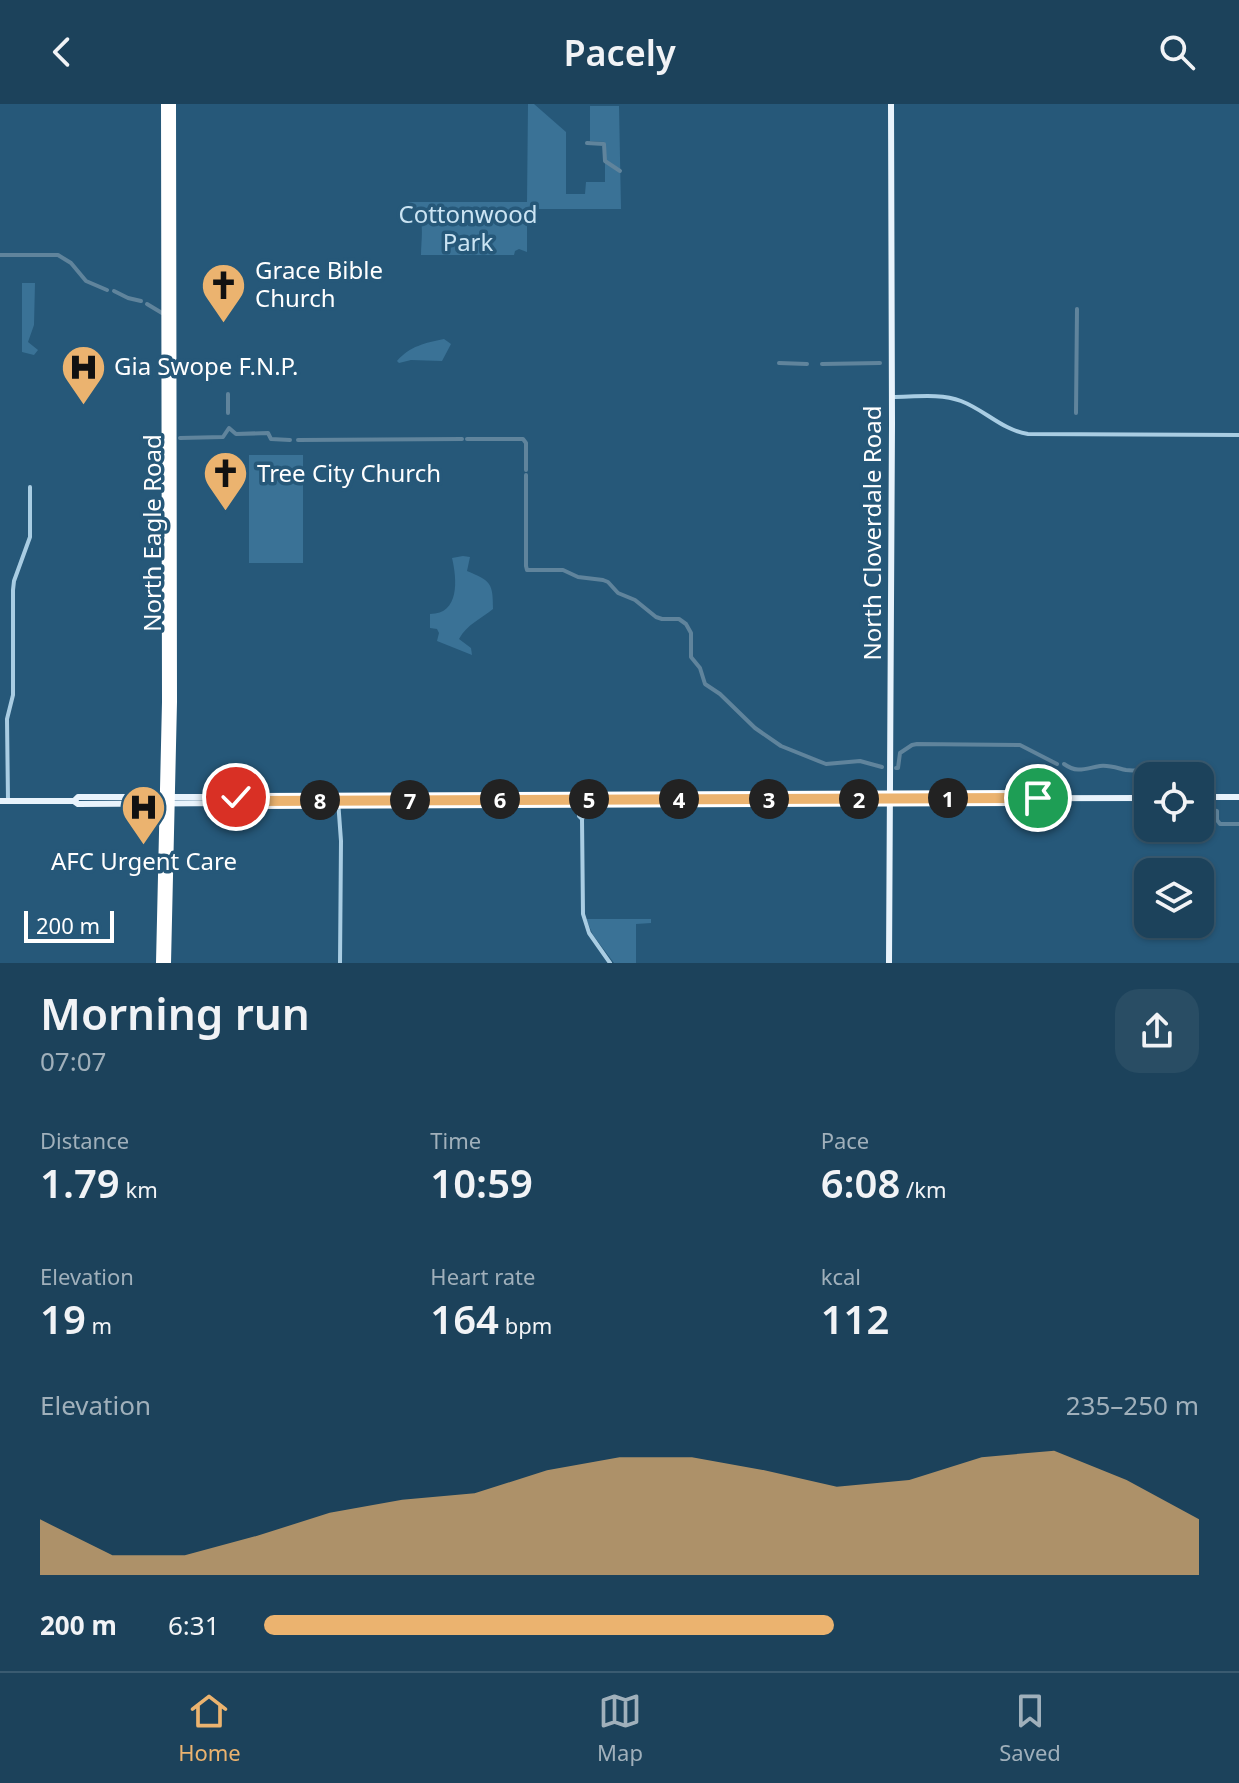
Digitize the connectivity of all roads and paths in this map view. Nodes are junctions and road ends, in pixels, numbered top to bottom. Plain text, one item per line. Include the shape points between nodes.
1 (165, 104) edge
2 (172, 104) edge
3 (891, 104) edge
4 (169, 274) junction
5 (892, 397) junction
6 (1239, 435) edge
7 (30, 487) dead end
8 (169, 615) junction
9 (1214, 797) edge
10 (1239, 797) edge
11 (1134, 798) edge
12 (890, 799) junction
13 (167, 800) junction
14 (338, 800) junction
15 (4, 801) edge
16 (582, 819) dead end
17 (163, 959) edge
18 (340, 963) edge
19 (610, 963) edge
20 (889, 963) edge

1 - 4 highway
2 - 4 highway, North Eagle Road
3 - 5 main road, North Cloverdale Road
4 - 8 highway, North Eagle Road
4 - 8 highway, North Eagle Road
5 - 6 street via 950,398 1028,434
5 - 12 main road, North Cloverdale Road
7 - 15 street via 30,537 13,590 13,695
8 - 13 highway, North Eagle Road
8 - 13 highway, North Eagle Road
9 - 10 main road
11 - 12 main road
12 - 14 main road
12 - 20 main road, North Cloverdale Road
13 - 14 main road
13 - 15 main road
13 - 17 highway, North Eagle Road
13 - 17 highway, North Eagle Road
14 - 18 street
16 - 19 street via 583,914

